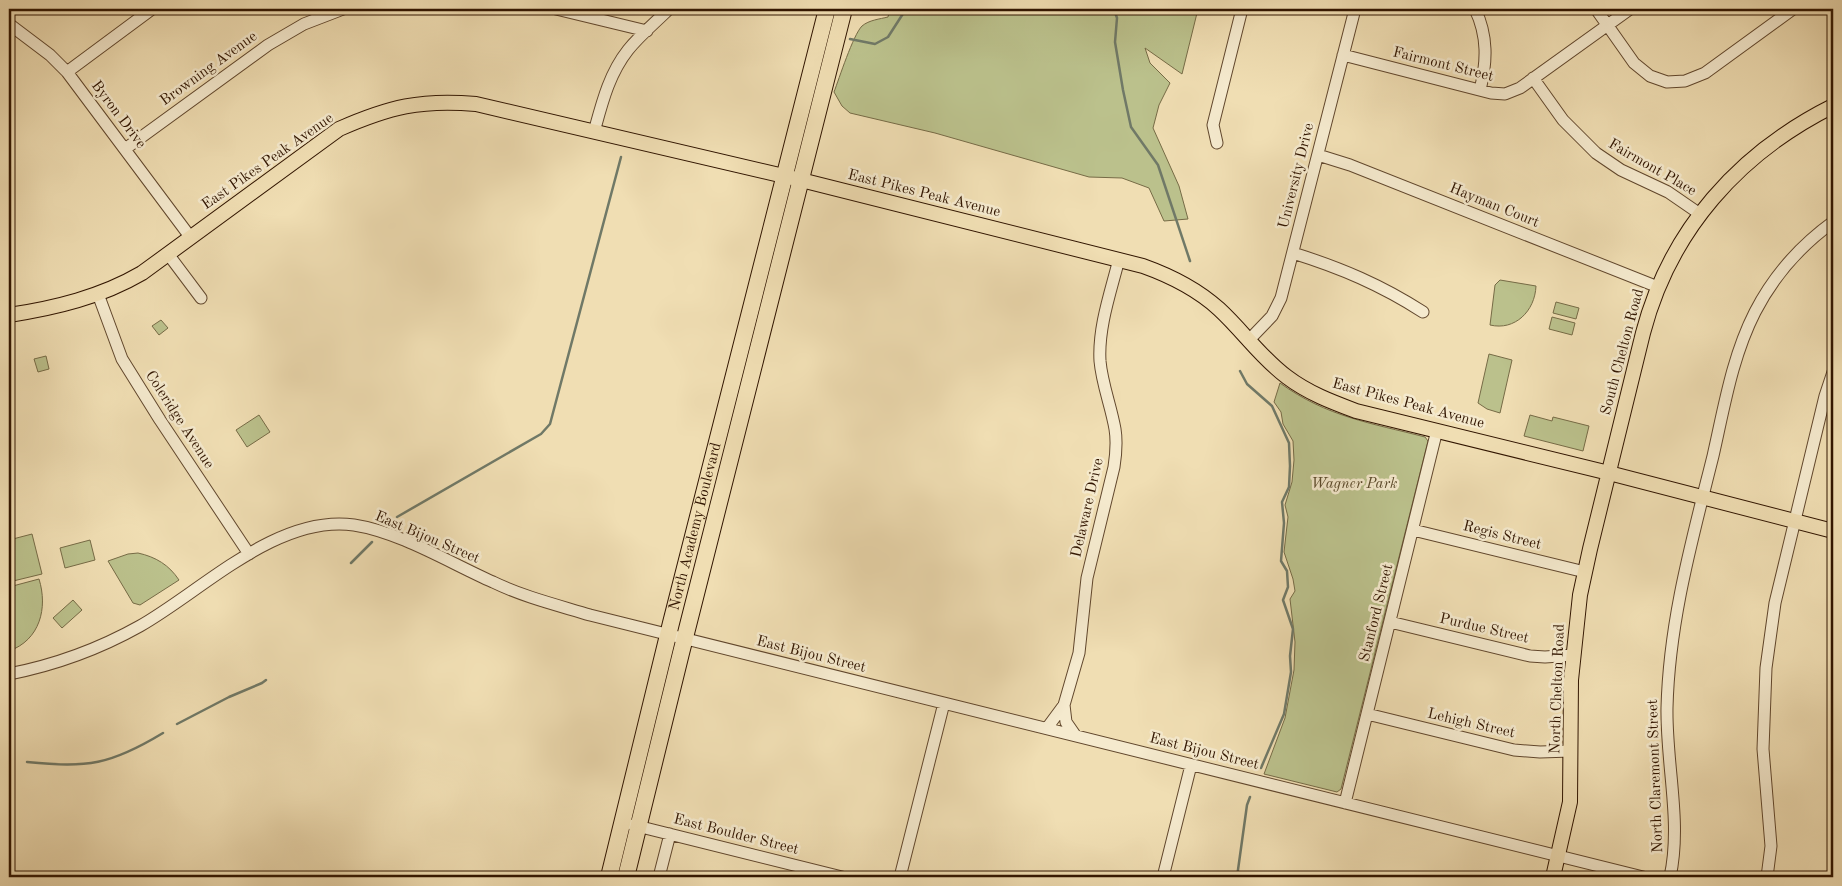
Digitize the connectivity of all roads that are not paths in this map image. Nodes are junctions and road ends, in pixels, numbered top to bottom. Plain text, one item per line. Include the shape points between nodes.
1 (152, 9) edge
2 (343, 9) edge
3 (556, 9) edge
4 (669, 9) edge
5 (827, 9) edge
6 (844, 9) edge
7 (1242, 9) edge
8 (1355, 9) edge
9 (1475, 9) edge
10 (1596, 9) edge
11 (1630, 9) edge
12 (1793, 9) edge
13 (9, 24) edge
14 (1608, 25) junction
15 (647, 31) junction
16 (1343, 55) junction
17 (67, 72) junction
18 (1533, 78) junction
19 (1480, 90) junction
20 (1833, 106) edge
21 (594, 132) junction
22 (1217, 143) dead end
23 (125, 149) junction
24 (1318, 155) junction
25 (785, 176) junction
26 (801, 180) junction
27 (1700, 214) junction
28 (1833, 222) edge
29 (191, 238) junction
30 (1293, 253) junction
31 (168, 254) junction
32 (1119, 259) junction
33 (1658, 287) junction
34 (98, 294) junction
35 (201, 298) dead end
36 (1423, 312) dead end
37 (9, 315) edge
38 (1248, 340) junction
39 (1833, 372) edge
40 (1437, 430) junction
41 (1609, 473) junction
42 (1703, 496) junction
43 (1796, 520) junction
44 (1413, 530) junction
45 (1833, 531) edge
46 (249, 554) junction
47 (1585, 572) junction
48 (1390, 622) junction
49 (668, 635) junction
50 (684, 639) junction
51 (1573, 654) junction
52 (9, 674) edge
53 (944, 703) junction
54 (1064, 705) junction
55 (1367, 714) junction
56 (1047, 728) junction
57 (1075, 735) junction
58 (1571, 751) junction
59 (1191, 765) junction
60 (1345, 802) junction
61 (622, 822) junction
62 (638, 826) junction
63 (670, 834) junction
64 (1558, 856) junction
65 (609, 877) edge
66 (626, 877) edge
67 (659, 877) edge
68 (842, 877) edge
69 (900, 877) edge
70 (1163, 877) edge
71 (1553, 877) edge
72 (1643, 877) edge
73 (1670, 877) edge
74 (1767, 877) edge

1 - 17 street
2 - 23 street, Browning Avenue via 304,24 274,41
3 - 15 street
4 - 15 street
5 - 25 highway, North Academy Boulevard
6 - 26 highway, North Academy Boulevard
7 - 22 street via 1213,125
8 - 16 street, University Drive
9 - 19 street via 1486,49
10 - 14 street
11 - 14 street, Fairmont Street
12 - 14 street via 1705,73 1685,81 1667,82 1650,76 1634,63
13 - 17 street, Byron Drive
14 - 18 street, Fairmont Street
15 - 21 street via 628,50 611,77
16 - 19 street, Fairmont Street
16 - 24 street, University Drive
17 - 23 street, Byron Drive
18 - 19 street, Fairmont Street via 1505,94
18 - 27 street, Fairmont Place via 1563,120 1596,153 1621,170 1668,192
20 - 27 main road, South Chelton Road via 1792,128 1770,145 1734,176
21 - 25 main road, East Pikes Peak Avenue
21 - 29 main road, East Pikes Peak Avenue via 476,104 435,102 402,106 340,129
23 - 29 street, Byron Drive
24 - 30 street, University Drive
24 - 33 street, Hayman Court
25 - 26 main road, East Pikes Peak Avenue
25 - 49 highway, North Academy Boulevard
26 - 32 main road, East Pikes Peak Avenue
26 - 50 highway, North Academy Boulevard
27 - 33 main road, South Chelton Road via 1674,253
28 - 42 street, North Claremont Street via 1800,248 1755,311 1736,359
29 - 31 main road, East Pikes Peak Avenue
30 - 36 street via 1357,275
30 - 38 street, University Drive via 1277,308 1265,325
31 - 34 main road, East Pikes Peak Avenue via 126,282
31 - 35 street
32 - 38 main road, East Pikes Peak Avenue via 1160,272 1190,288 1218,309
32 - 54 street, Delaware Drive via 1100,346 1100,362 1115,429 1115,461 1087,578 1079,653
33 - 41 main road, South Chelton Road via 1643,333
34 - 37 main road, East Pikes Peak Avenue
34 - 46 street, Coleridge Avenue via 122,359
38 - 40 main road, East Pikes Peak Avenue via 1287,377 1316,395 1356,410
39 - 43 street
40 - 41 main road, East Pikes Peak Avenue
40 - 44 street, Stanford Street
41 - 42 main road, East Pikes Peak Avenue
41 - 47 main road, North Chelton Road
42 - 43 main road, East Pikes Peak Avenue
42 - 73 street, North Claremont Street via 1677,608 1670,660 1667,731 1675,832
43 - 45 main road, East Pikes Peak Avenue
43 - 74 street via 1776,603 1766,668 1763,749 1771,846
44 - 47 street, Regis Street
44 - 48 street, Stanford Street
46 - 49 street, East Bijou Street via 293,531 314,526 333,524 368,528 384,532 521,594
46 - 52 street, East Bijou Street via 123,636 64,660
47 - 51 main road, North Chelton Road
48 - 51 street, Purdue Street via 1530,656
48 - 55 street, Stanford Street
49 - 50 street, East Bijou Street
49 - 61 highway, North Academy Boulevard
50 - 53 street, East Bijou Street
50 - 62 highway, North Academy Boulevard
51 - 58 main road, North Chelton Road
53 - 56 street, East Bijou Street
53 - 69 street
54 - 56 street, Delaware Drive
54 - 57 street via 1066,722
55 - 58 street, Lehigh Street via 1514,750
55 - 60 street, Stanford Street
56 - 57 street, East Bijou Street
57 - 59 street, East Bijou Street
58 - 64 main road, North Chelton Road via 1570,802
59 - 60 street, East Bijou Street
59 - 70 street
60 - 64 street, East Bijou Street
61 - 62 street, East Boulder Street
61 - 65 highway, North Academy Boulevard
62 - 63 street, East Boulder Street
62 - 66 highway, North Academy Boulevard
63 - 67 street
63 - 68 street, East Boulder Street
64 - 71 main road, North Chelton Road
64 - 72 street, East Bijou Street

